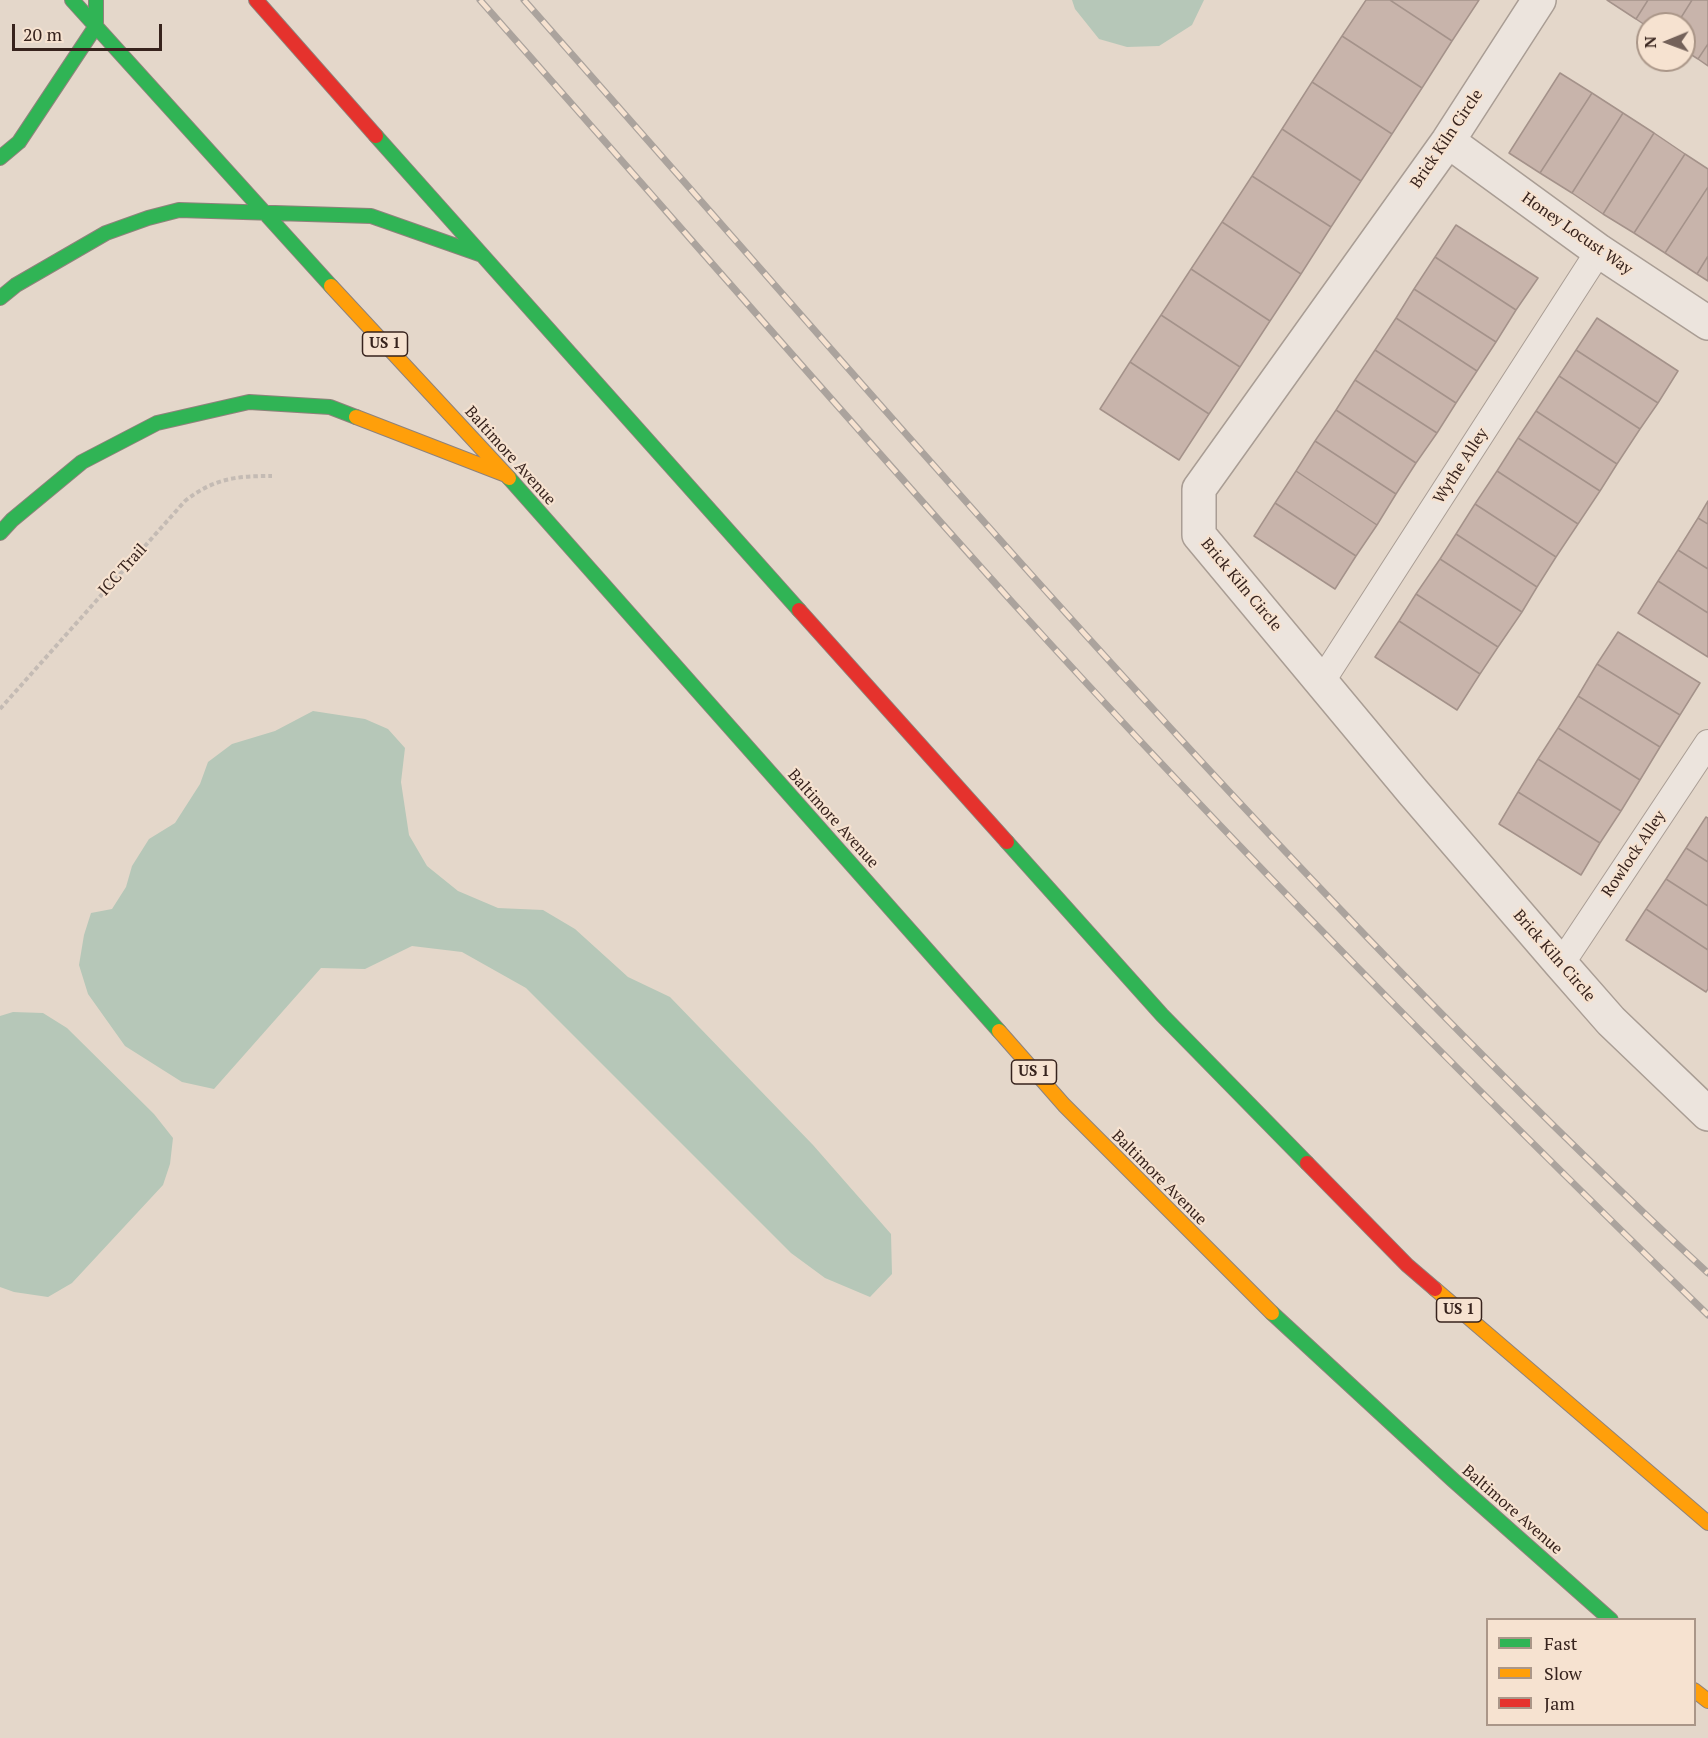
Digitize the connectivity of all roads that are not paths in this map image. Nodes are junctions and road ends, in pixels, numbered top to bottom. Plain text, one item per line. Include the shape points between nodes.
1 (72, 0) edge
2 (96, 0) edge
3 (256, 0) edge
4 (1539, 0) edge
5 (96, 26) junction
6 (1448, 141) junction
7 (0, 158) edge
8 (263, 212) junction
9 (1599, 251) junction
10 (482, 255) junction
11 (0, 298) edge
12 (1708, 323) edge
13 (507, 476) junction
14 (0, 533) edge
15 (1322, 681) junction
16 (1708, 743) edge
17 (1561, 964) junction
18 (1708, 1114) edge
19 (1708, 1523) edge
20 (1609, 1618) edge
21 (1696, 1691) edge
22 (1708, 1701) edge

1 - 5 main road, Baltimore Avenue / US 1
2 - 5 main road
3 - 10 main road, US 1
4 - 6 street, Brick Kiln Circle
5 - 7 main road via 19,142
5 - 8 main road, Baltimore Avenue / US 1
6 - 9 street, Honey Locust Way
6 - 15 street, Brick Kiln Circle via 1199,489 1199,536
8 - 10 main road via 371,216
8 - 11 main road via 179,210 148,218 106,232
8 - 13 main road, Baltimore Avenue / US 1
9 - 12 street, Honey Locust Way
9 - 15 lane, Wythe Alley
10 - 19 main road, US 1 via 1162,1015 1407,1265
13 - 14 main road via 330,407 249,402 157,423 91,457
13 - 20 main road, Baltimore Avenue / US 1 via 1064,1105 1256,1299
15 - 17 street, Brick Kiln Circle
16 - 17 lane, Rowlock Alley
17 - 18 street, Brick Kiln Circle via 1611,1021
21 - 22 main road

